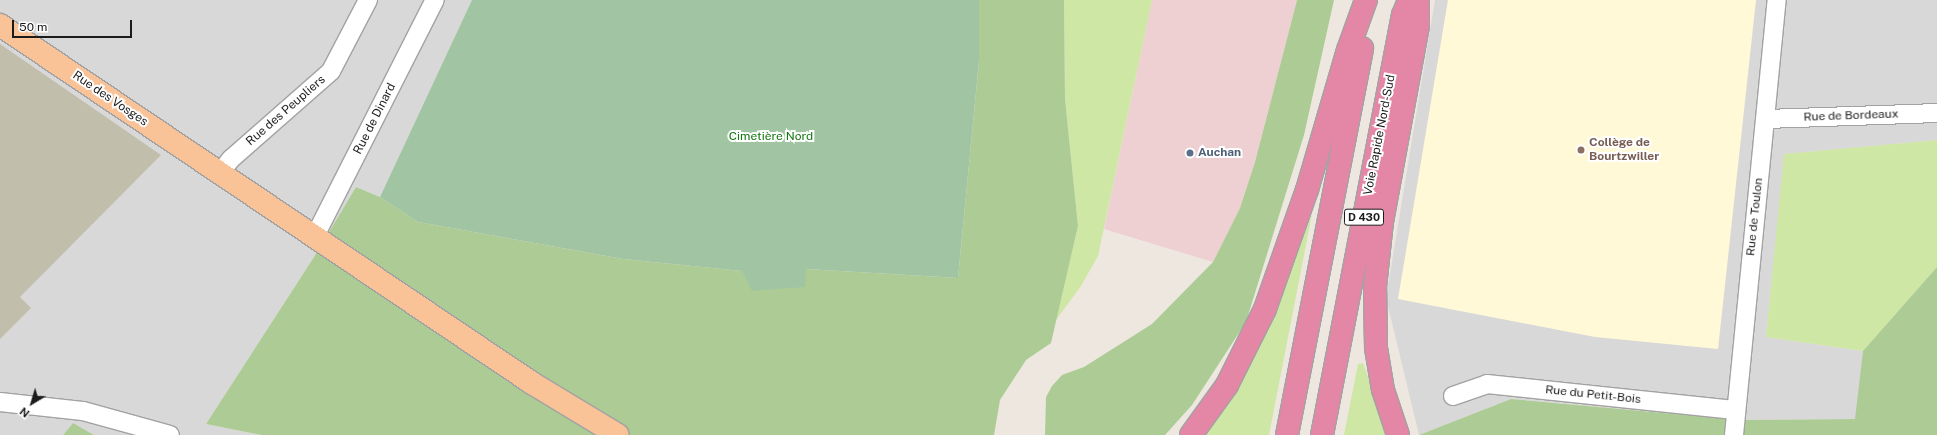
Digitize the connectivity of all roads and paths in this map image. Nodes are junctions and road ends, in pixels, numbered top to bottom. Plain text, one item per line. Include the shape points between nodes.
1 (368, 0) edge
2 (436, 0) edge
3 (1366, 0) edge
4 (1371, 0) edge
5 (1409, 0) edge
6 (1418, 0) edge
7 (1778, 0) edge
8 (0, 25) edge
9 (1937, 113) edge
10 (1766, 119) junction
11 (220, 173) junction
12 (314, 238) junction
13 (1453, 396) dead end
14 (0, 402) edge
15 (1735, 410) junction
16 (170, 435) edge
17 (618, 435) edge
18 (1191, 435) edge
19 (1286, 435) edge
20 (1322, 435) edge
21 (1398, 435) edge
22 (1734, 435) edge

1 - 11 street, Rue des Peupliers via 331,71 231,159
2 - 12 street, Rue de Dinard
3 - 18 highway via 1348,50 1307,190 1265,309 1227,385
4 - 19 highway, D 430
5 - 20 highway, Voie Rapide Nord-Sud / D 430 via 1403,15
6 - 21 highway via 1418,26 1382,222 1375,287 1376,348 1383,390
7 - 10 street, Rue de Toulon
8 - 11 main road, Rue des Vosges
9 - 10 street, Rue de Bordeaux
10 - 15 street, Rue de Toulon
11 - 12 main road, Rue des Vosges
12 - 17 main road, Rue des Vosges via 532,383
13 - 15 street, Rue du Petit-Bois via 1487,384
14 - 16 street via 72,410
15 - 22 street, Rue de Toulon

